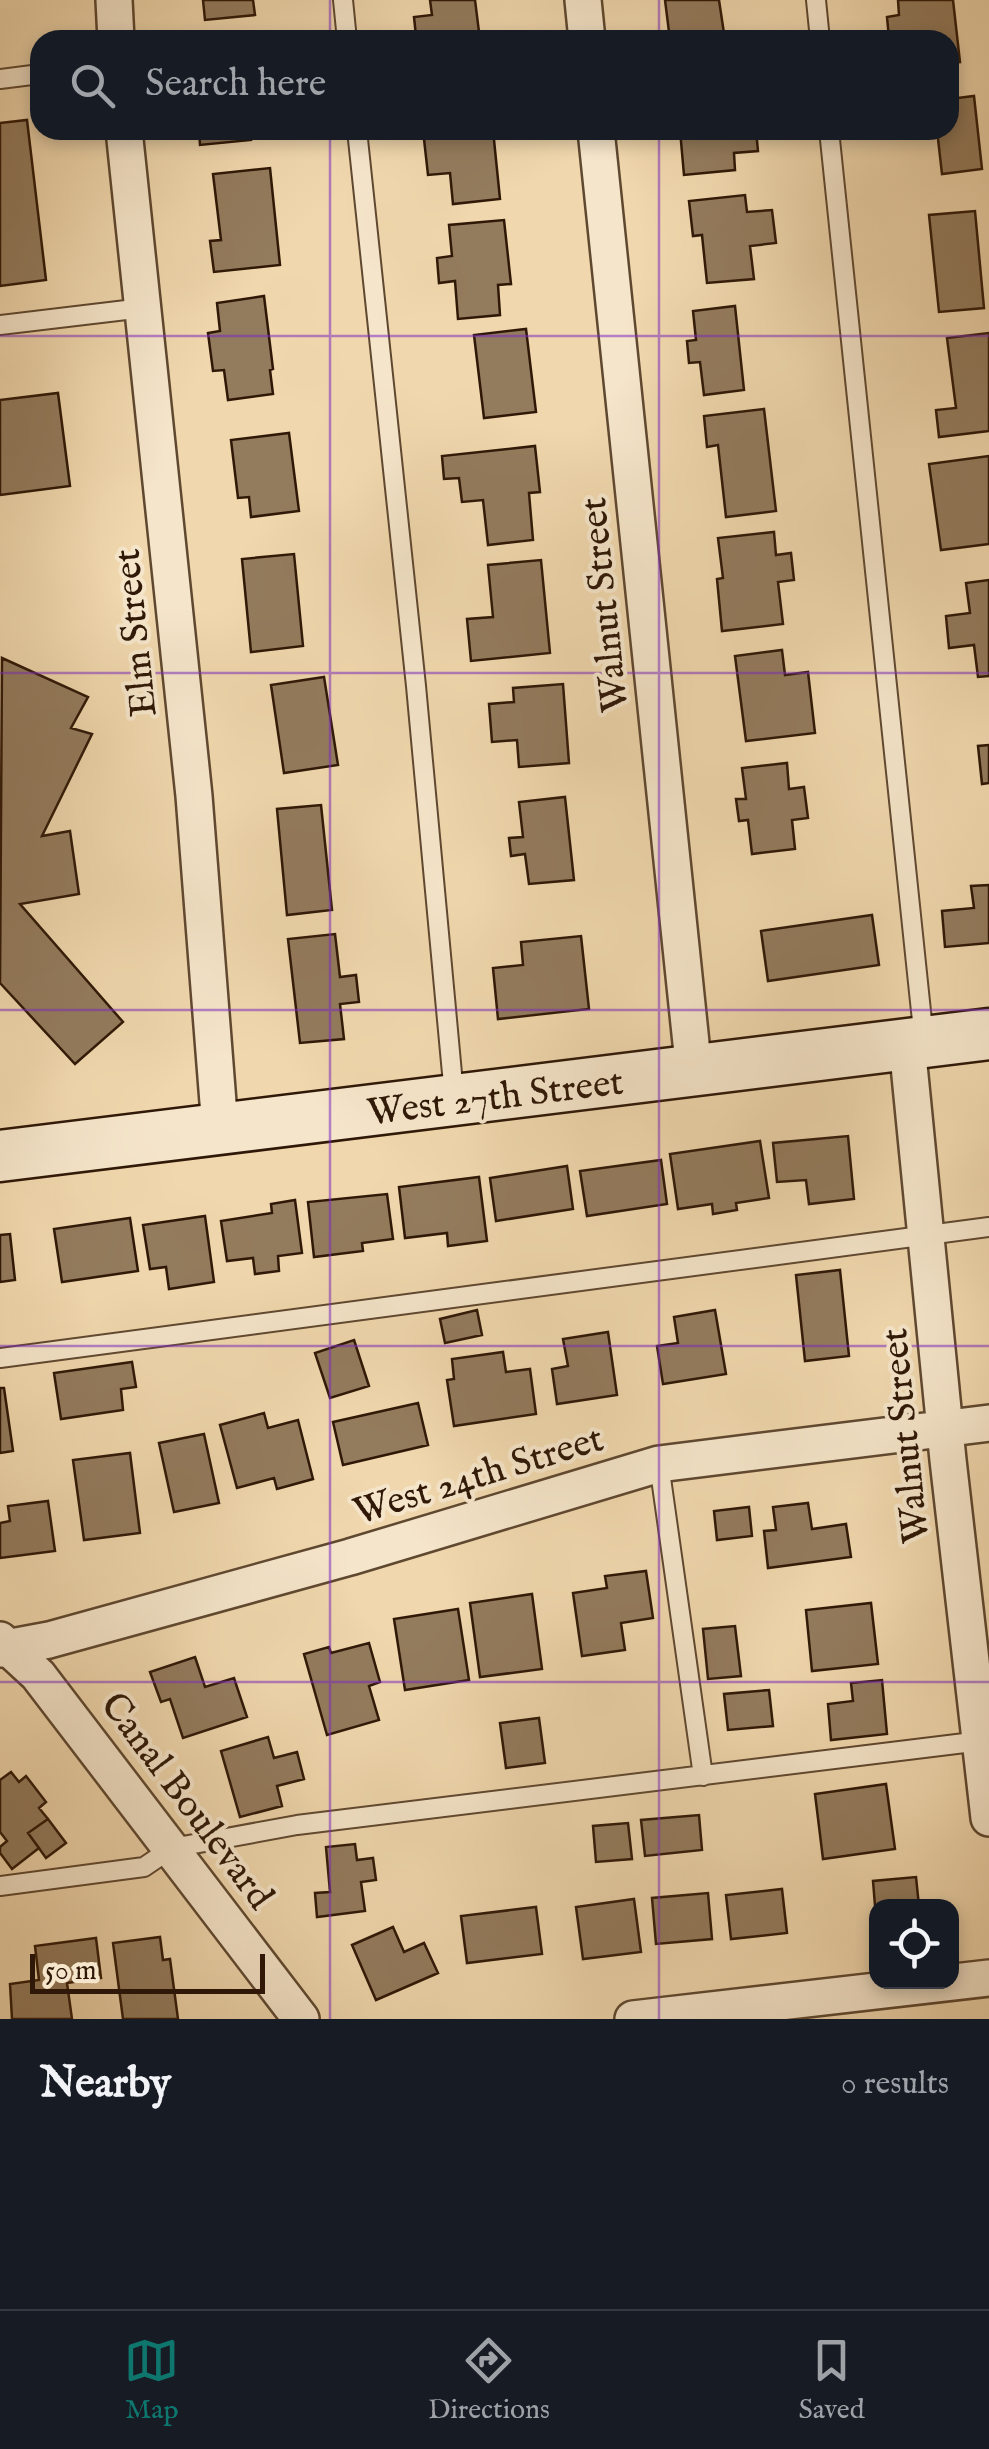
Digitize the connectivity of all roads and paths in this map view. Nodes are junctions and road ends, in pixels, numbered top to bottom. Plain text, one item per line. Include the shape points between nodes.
1 (114, 0) edge
2 (343, 0) edge
3 (583, 0) edge
4 (816, 0) edge
5 (116, 30) edge
6 (346, 30) edge
7 (586, 30) edge
8 (819, 30) edge
9 (30, 75) edge
10 (0, 79) edge
11 (125, 140) edge
12 (358, 140) edge
13 (597, 140) edge
14 (830, 140) edge
15 (143, 308) junction
16 (0, 325) edge
17 (989, 1034) edge
18 (916, 1044) junction
19 (694, 1072) junction
20 (455, 1101) junction
21 (220, 1128) junction
22 (0, 1156) edge
23 (989, 1227) edge
24 (926, 1235) junction
25 (0, 1358) edge
26 (989, 1423) edge
27 (946, 1428) junction
28 (659, 1464) junction
29 (3, 1646) edge
30 (981, 1741) junction
31 (703, 1776) junction
32 (989, 1818) edge
33 (172, 1848) junction
34 (0, 1886) edge
35 (989, 1978) edge
36 (804, 2009) edge
37 (301, 2019) edge
38 (633, 2019) edge

1 - 5 street
2 - 6 lane
3 - 7 street
4 - 8 lane
9 - 10 lane
11 - 15 street, Elm Street
12 - 20 lane
13 - 19 street, Walnut Street
14 - 18 lane
15 - 16 lane
15 - 21 street, Elm Street via 194,796
17 - 18 main road, West 27th Street
18 - 19 main road, West 27th Street
18 - 24 street, Walnut Street
19 - 20 main road, West 27th Street
20 - 21 main road, West 27th Street
21 - 22 main road, West 27th Street
23 - 24 lane
24 - 25 lane
24 - 27 street, Walnut Street
26 - 27 street, West 24th Street
27 - 28 street, West 24th Street
27 - 30 street, Walnut Street
28 - 29 street, West 24th Street via 350,1558
28 - 31 lane
29 - 33 street, Canal Boulevard via 38,1675
30 - 31 lane
30 - 32 street, Walnut Street
31 - 33 lane via 297,1825
33 - 34 lane via 144,1866
33 - 37 street, Canal Boulevard
35 - 36 street
36 - 38 street

